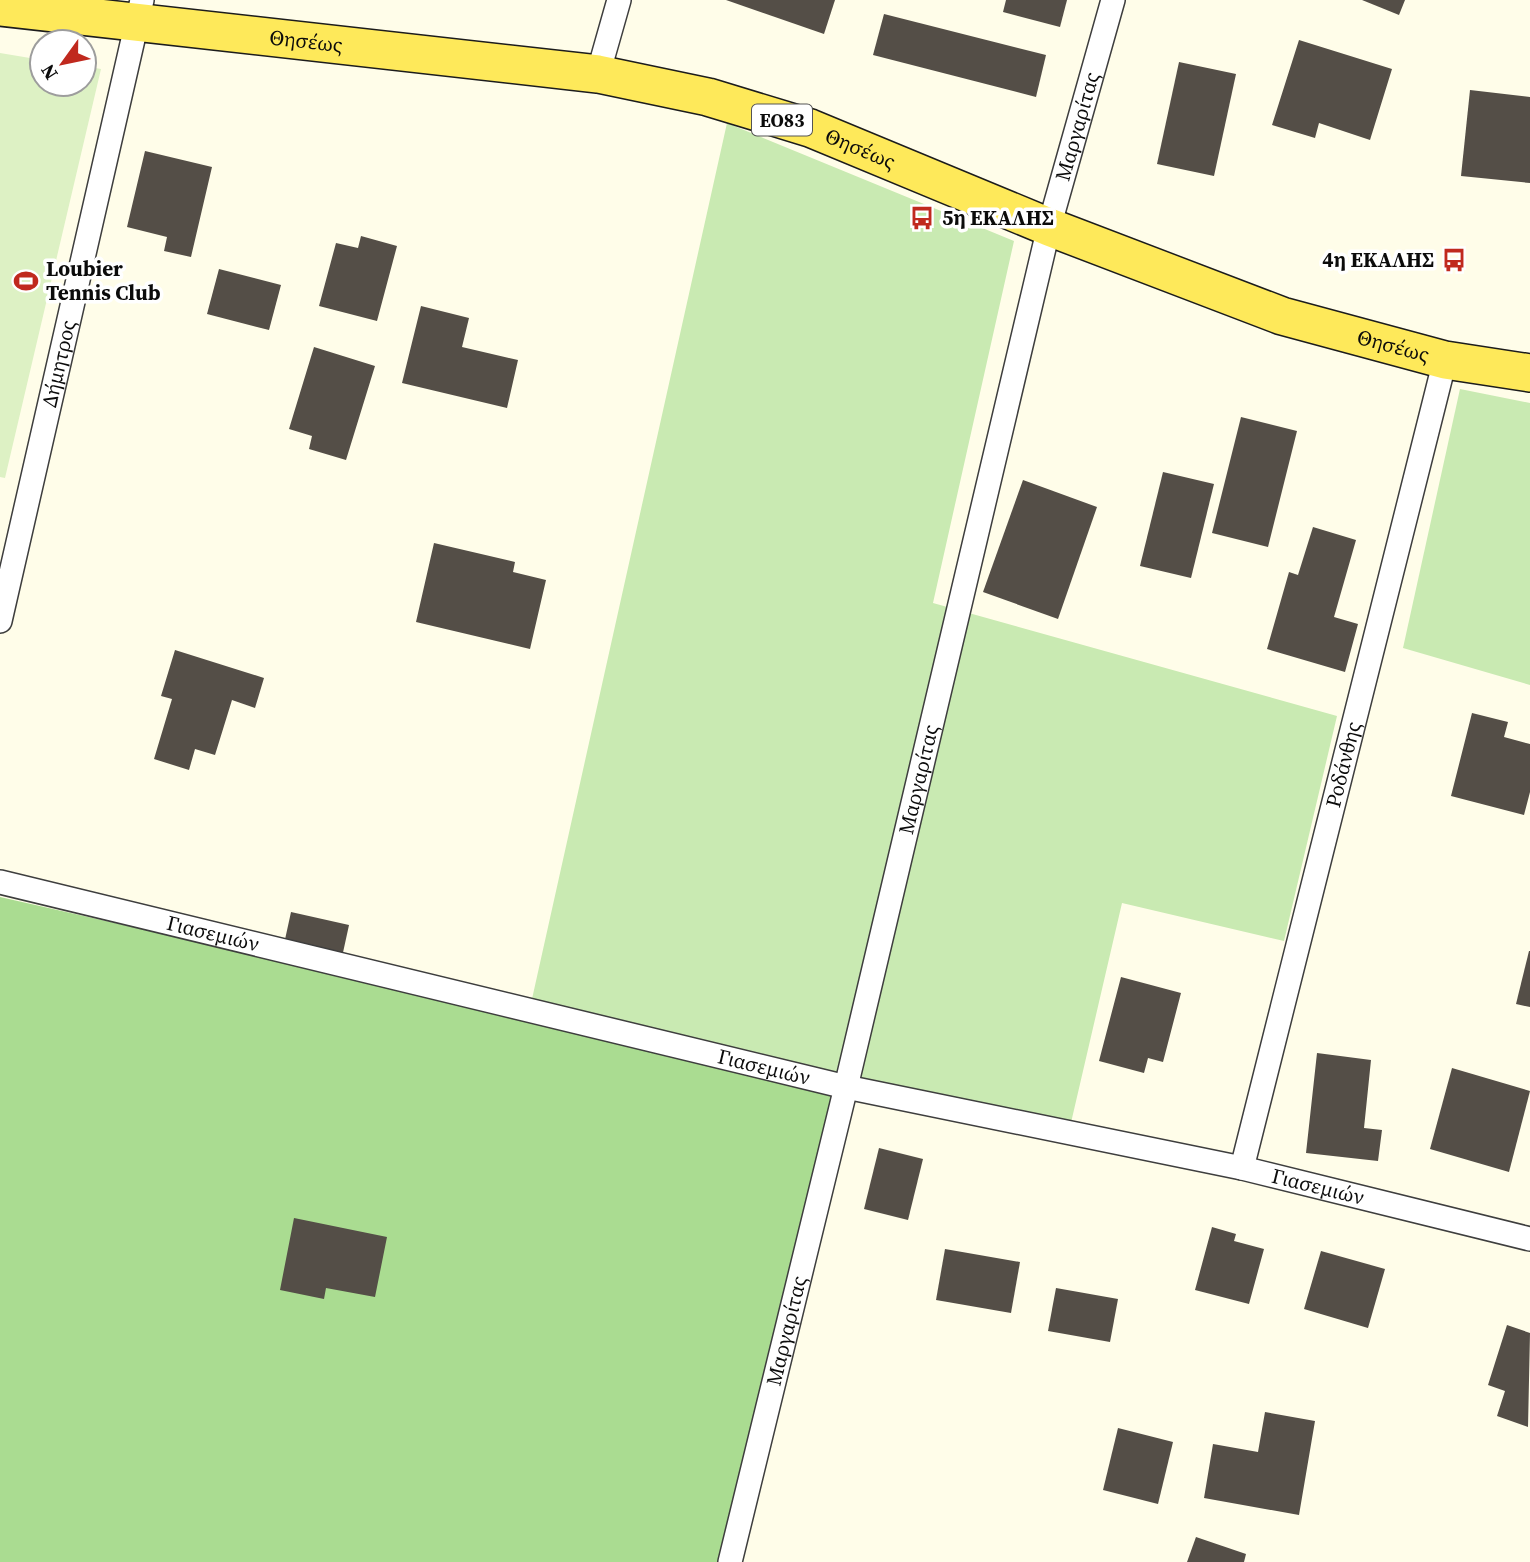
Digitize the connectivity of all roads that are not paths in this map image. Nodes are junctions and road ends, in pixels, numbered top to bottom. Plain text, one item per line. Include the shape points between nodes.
1 (619, 0) edge
2 (1113, 0) edge
3 (0, 7) edge
4 (138, 12) edge
5 (598, 74) junction
6 (1049, 227) junction
7 (1445, 360) junction
8 (1530, 373) edge
9 (0, 621) edge
10 (0, 882) edge
11 (846, 1087) junction
12 (1242, 1168) junction
13 (1530, 1239) edge
14 (730, 1562) edge

1 - 5 street
2 - 6 street, Μαργαρίτας
3 - 4 main road, Θησέως / ΕΟ83
4 - 5 main road, Θησέως / ΕΟ83
4 - 9 street, Δήμητρος
5 - 6 main road, Θησέως / ΕΟ83 via 708,97 810,128
6 - 7 main road, Θησέως / ΕΟ83 via 1282,316
6 - 11 street, Μαργαρίτας
7 - 8 main road, Θησέως / ΕΟ83
7 - 12 street, Ροδάνθης
10 - 11 street, Γιασεμιών
11 - 12 street, Γιασεμιών
11 - 14 street, Μαργαρίτας
12 - 13 street, Γιασεμιών

